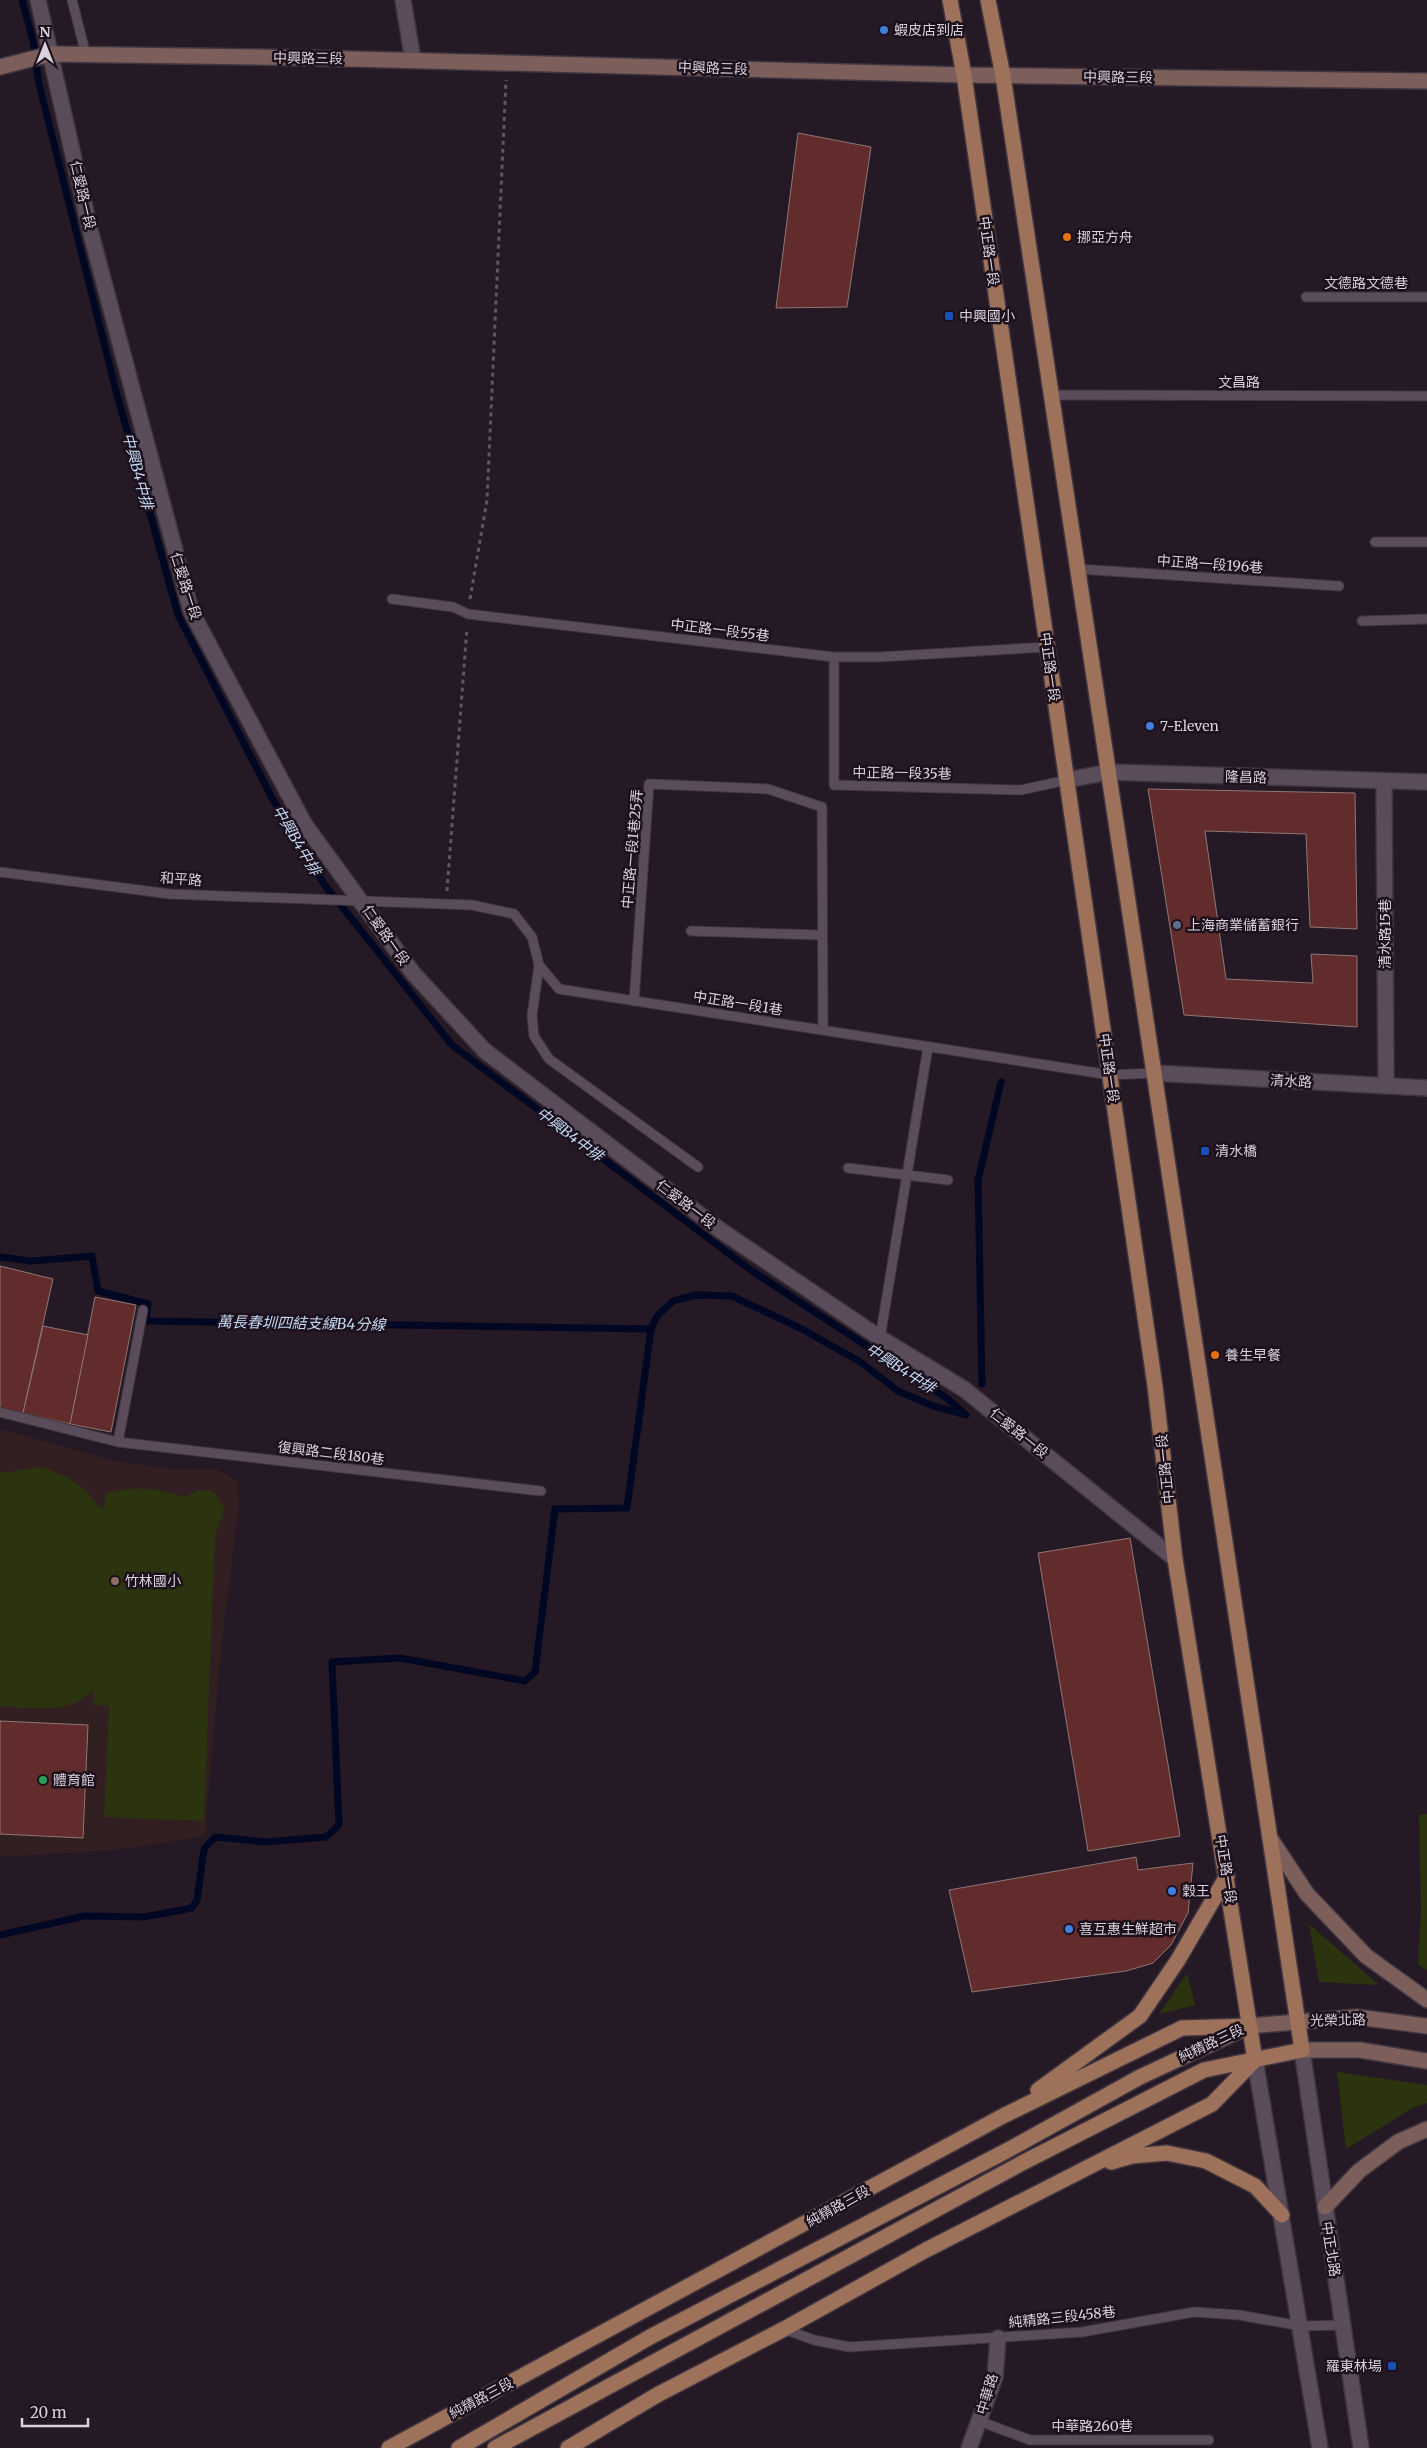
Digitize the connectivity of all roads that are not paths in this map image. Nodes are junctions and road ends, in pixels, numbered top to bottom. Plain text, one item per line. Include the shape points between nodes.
1 (38, 0) edge
2 (72, 0) edge
3 (403, 0) edge
4 (950, 0) edge
5 (988, 0) edge
6 (51, 54) junction
7 (86, 55) junction
8 (413, 60) junction
9 (0, 67) edge
10 (964, 75) junction
11 (1003, 76) junction
12 (1427, 81) edge
13 (1306, 297) dead end
14 (1427, 297) edge
15 (1052, 395) junction
16 (1427, 396) edge
17 (1375, 542) dead end
18 (1427, 542) edge
19 (1078, 569) junction
20 (1339, 586) dead end
21 (392, 599) dead end
22 (1427, 620) edge
23 (1362, 621) dead end
24 (1047, 647) junction
25 (834, 657) junction
26 (1109, 772) junction
27 (1067, 780) junction
28 (1384, 782) junction
29 (1427, 782) edge
30 (0, 872) edge
31 (361, 900) junction
32 (690, 931) dead end
33 (821, 935) junction
34 (539, 965) junction
35 (634, 1001) junction
36 (823, 1030) junction
37 (928, 1047) junction
38 (1154, 1073) junction
39 (1110, 1075) junction
40 (1386, 1086) junction
41 (1427, 1088) edge
42 (698, 1168) dead end
43 (848, 1168) dead end
44 (907, 1175) junction
45 (948, 1180) dead end
46 (143, 1310) dead end
47 (880, 1338) junction
48 (0, 1412) edge
49 (118, 1442) junction
50 (541, 1492) dead end
51 (1175, 1559) junction
52 (1270, 1838) junction
53 (1227, 1876) junction
54 (1427, 2000) edge
55 (1297, 2021) junction
56 (1249, 2026) junction
57 (1427, 2026) edge
58 (1302, 2050) junction
59 (1255, 2060) junction
60 (1427, 2062) edge
61 (1003, 2116) junction
62 (1427, 2130) edge
63 (1076, 2173) junction
64 (1325, 2207) junction
65 (1282, 2215) junction
66 (1343, 2325) junction
67 (1301, 2326) junction
68 (784, 2329) junction
69 (998, 2338) junction
70 (979, 2420) junction
71 (1209, 2440) dead end
72 (389, 2448) edge
73 (460, 2448) edge
74 (495, 2448) edge
75 (568, 2448) edge
76 (969, 2448) edge
77 (1320, 2448) edge
78 (1361, 2448) edge

1 - 6 street, 仁愛路一段
2 - 7 lane
3 - 8 street
4 - 10 main road, 中正路一段
5 - 11 main road
6 - 7 street, 中興路三段
6 - 9 street, 中興路三段
6 - 31 street, 仁愛路一段 via 93,239 191,612 305,825
7 - 8 street, 中興路三段
8 - 10 street, 中興路三段
10 - 11 street, 中興路三段
10 - 24 main road, 中正路一段
11 - 12 street, 中興路三段
11 - 15 main road
13 - 14 lane, 文德路文德巷
15 - 16 lane, 文昌路
15 - 19 main road
17 - 18 lane
19 - 20 lane, 中正路一段196巷
19 - 26 main road
21 - 25 lane, 中正路一段55巷 via 453,607 468,614
22 - 23 lane
24 - 25 lane, 中正路一段55巷
24 - 27 main road, 中正路一段
25 - 27 lane, 中正路一段35巷 via 834,785 1021,790
26 - 27 street, 隆昌路
26 - 28 street, 隆昌路
26 - 38 main road
27 - 39 main road, 中正路一段
28 - 29 street, 隆昌路
28 - 40 street, 清水路15巷
30 - 31 lane, 和平路 via 170,894
31 - 34 lane, 中正路一段1巷 via 472,905 514,914 532,936
31 - 47 street, 仁愛路一段 via 413,973 485,1051 720,1230
32 - 33 lane
33 - 35 lane, 中正路一段1巷25弄 via 822,807 768,788 649,784
33 - 36 lane
34 - 35 lane, 中正路一段1巷 via 559,989
34 - 42 lane via 532,1016 534,1036 549,1059
35 - 36 lane, 中正路一段1巷
36 - 37 lane, 中正路一段1巷
37 - 39 lane, 中正路一段1巷
37 - 44 lane
38 - 39 lane, 中正路一段1巷
38 - 40 street, 清水路
38 - 52 main road
39 - 51 main road, 中正路一段 via 1155,1386
40 - 41 street, 清水路
43 - 44 lane
44 - 45 lane
44 - 47 lane
46 - 49 lane
47 - 51 street, 仁愛路一段 via 964,1389
48 - 49 lane, 復興路二段180巷
49 - 50 lane, 復興路二段180巷
51 - 53 main road, 中正路一段
52 - 54 street via 1308,1894 1366,1956
52 - 55 main road
53 - 56 main road, 中正路一段
53 - 61 main road via 1178,1960 1140,2016
55 - 56 street, 光榮北路
55 - 57 street, 光榮北路 via 1357,2017
55 - 58 main road
56 - 59 main road, 中正路一段
56 - 61 main road, 純精路三段 via 1182,2028
56 - 73 main road, 純精路三段 via 1140,2077 1008,2150 650,2337
58 - 59 main road, 純精路三段
58 - 60 street via 1360,2050
58 - 64 street, 中正北路
59 - 63 main road via 1212,2104
59 - 65 street
59 - 74 main road, 純精路三段 via 1195,2074 1024,2162
61 - 72 main road, 純精路三段
62 - 64 street via 1398,2142 1359,2172
63 - 65 main road via 1132,2156 1167,2153 1206,2161 1255,2186
63 - 68 main road via 926,2250
64 - 66 street, 中正北路
65 - 67 street
66 - 67 lane, 純精路三段458巷
66 - 78 street, 中正北路
67 - 69 lane, 純精路三段458巷 via 1239,2315 1194,2312 1082,2332
67 - 77 street
68 - 69 lane, 純精路三段458巷 via 814,2340 849,2347
68 - 75 main road via 657,2396
69 - 70 street, 中華路 via 995,2377
70 - 71 lane, 中華路260巷 via 1030,2440
70 - 76 street, 中華路

